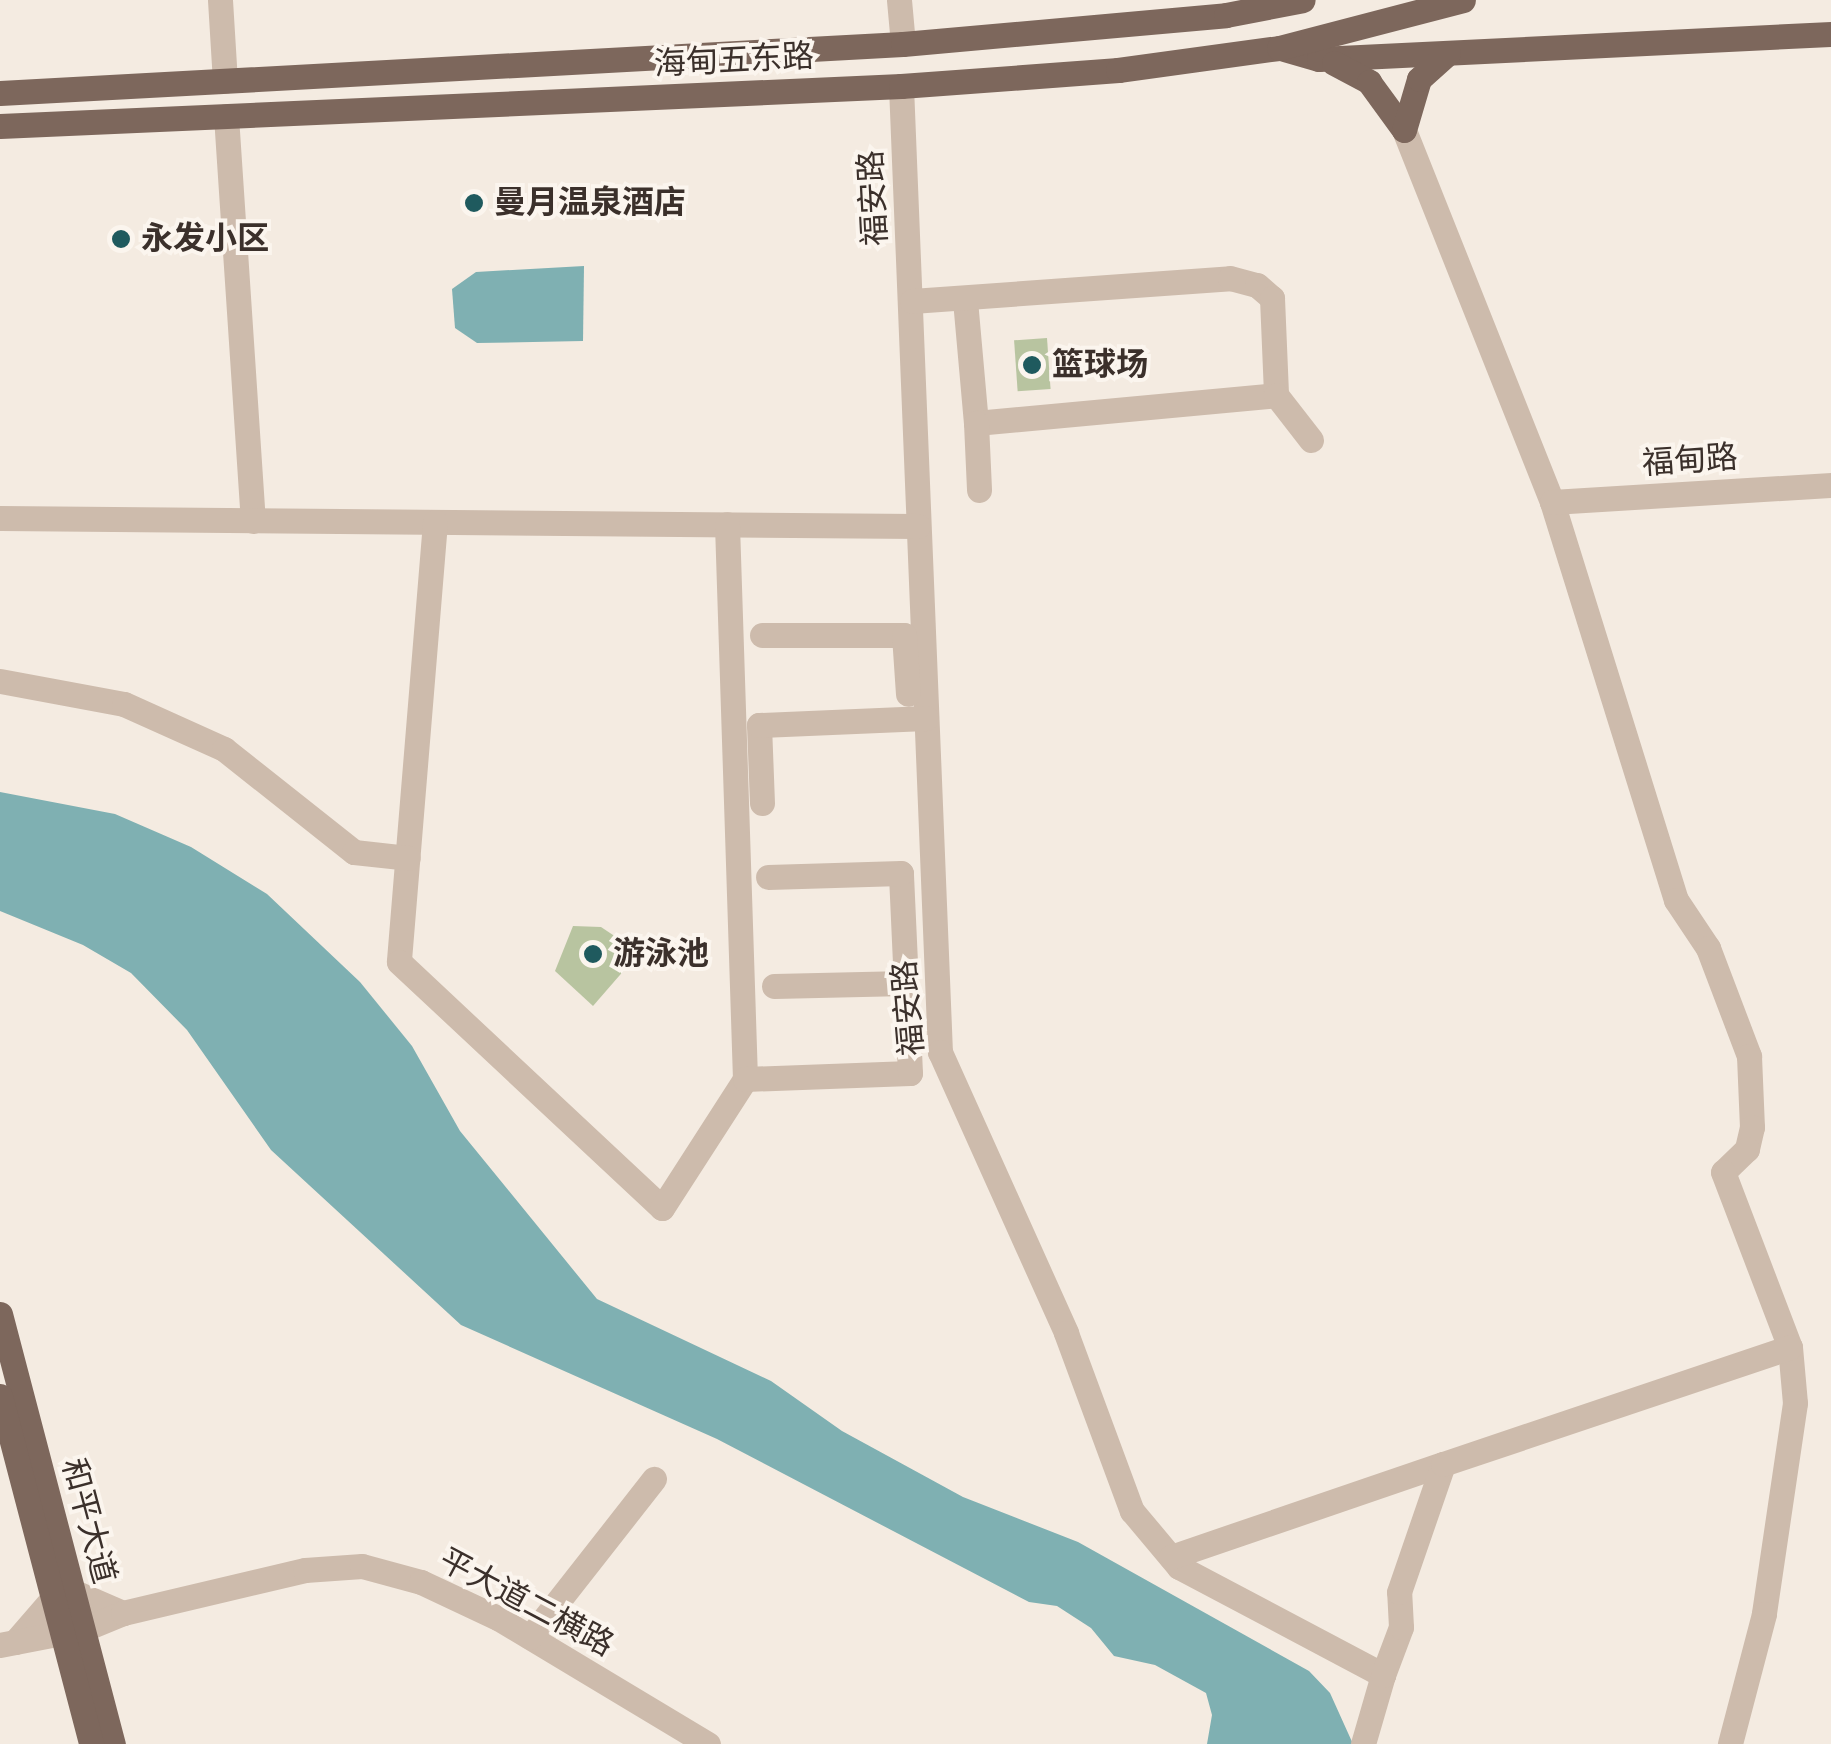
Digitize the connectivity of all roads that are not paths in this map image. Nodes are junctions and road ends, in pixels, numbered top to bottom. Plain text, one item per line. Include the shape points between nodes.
1 (220, 0) edge
2 (900, 0) edge
3 (1267, 0) edge
4 (1303, 0) edge
5 (1463, 0) edge
6 (1226, 15) junction
7 (1826, 32) edge
8 (903, 44) junction
9 (1279, 48) junction
10 (1448, 52) junction
11 (1319, 59) junction
12 (226, 82) junction
13 (901, 86) junction
14 (0, 92) edge
15 (226, 116) junction
16 (0, 126) edge
17 (1404, 130) junction
18 (966, 300) junction
19 (912, 302) junction
20 (1276, 396) junction
21 (976, 424) junction
22 (1311, 440) dead end
23 (1831, 485) edge
24 (980, 490) dead end
25 (1552, 502) junction
26 (0, 518) edge
27 (253, 520) junction
28 (435, 522) junction
29 (727, 524) junction
30 (918, 526) junction
31 (762, 635) dead end
32 (0, 681) edge
33 (918, 719) junction
34 (762, 803) dead end
35 (408, 858) junction
36 (768, 877) dead end
37 (906, 982) junction
38 (774, 986) dead end
39 (745, 1079) junction
40 (0, 1314) edge
41 (1790, 1348) junction
42 (0, 1396) edge
43 (1443, 1464) junction
44 (654, 1479) dead end
45 (1171, 1557) junction
46 (63, 1594) junction
47 (123, 1613) junction
48 (72, 1632) junction
49 (530, 1637) junction
50 (8, 1643) edge
51 (1384, 1675) junction
52 (1364, 1743) edge
53 (91, 1744) edge
54 (113, 1744) edge
55 (708, 1744) edge
56 (1730, 1744) edge

1 - 12 street
2 - 8 street
3 - 6 main road
4 - 6 main road, 海甸五东路
5 - 9 main road, 海甸五东路
6 - 8 main road, 海甸五东路
7 - 10 main road
8 - 12 main road, 海甸五东路
9 - 11 main road
9 - 13 main road, 海甸五东路 via 1118,70
10 - 11 main road
10 - 17 main road via 1419,79
11 - 17 main road via 1354,68
12 - 14 main road, 海甸五东路
13 - 15 main road, 海甸五东路
13 - 19 street, 福安路
15 - 16 main road, 海甸五东路
15 - 27 street
17 - 25 street
18 - 19 street
18 - 20 street via 1230,278 1257,285 1272,298
18 - 21 street
19 - 30 street, 福安路
20 - 21 street
20 - 22 street
21 - 24 street
23 - 25 street, 福甸路
25 - 41 street via 1676,900 1708,948 1749,1056 1749,1138 1724,1172
26 - 27 street
27 - 28 street
28 - 29 street
28 - 35 street
29 - 30 street
29 - 39 street
30 - 33 street, 福安路
31 - 33 street via 904,635
32 - 35 street via 124,704 224,749 354,852
33 - 34 street via 759,725
33 - 45 street, 福安路 via 940,1052 1066,1333 1132,1511
35 - 39 street via 400,962 662,1208
36 - 37 street via 901,873
37 - 38 street
37 - 39 street via 910,1073
40 - 46 main road, 和平大道
41 - 43 street
41 - 56 street via 1795,1404 1770,1576
42 - 46 main road, 和平大道
43 - 45 street
43 - 51 street via 1398,1592 1400,1627
44 - 49 street
45 - 51 street, 福安路
46 - 47 street
46 - 48 main road, 和平大道
46 - 50 street
47 - 48 street, 平大道二横路
47 - 49 street, 平大道二横路 via 305,1570 362,1566 422,1582
48 - 50 street, 平大道二横路
48 - 53 main road, 和平大道
48 - 54 main road, 和平大道
49 - 55 street, 平大道二横路
51 - 52 street

